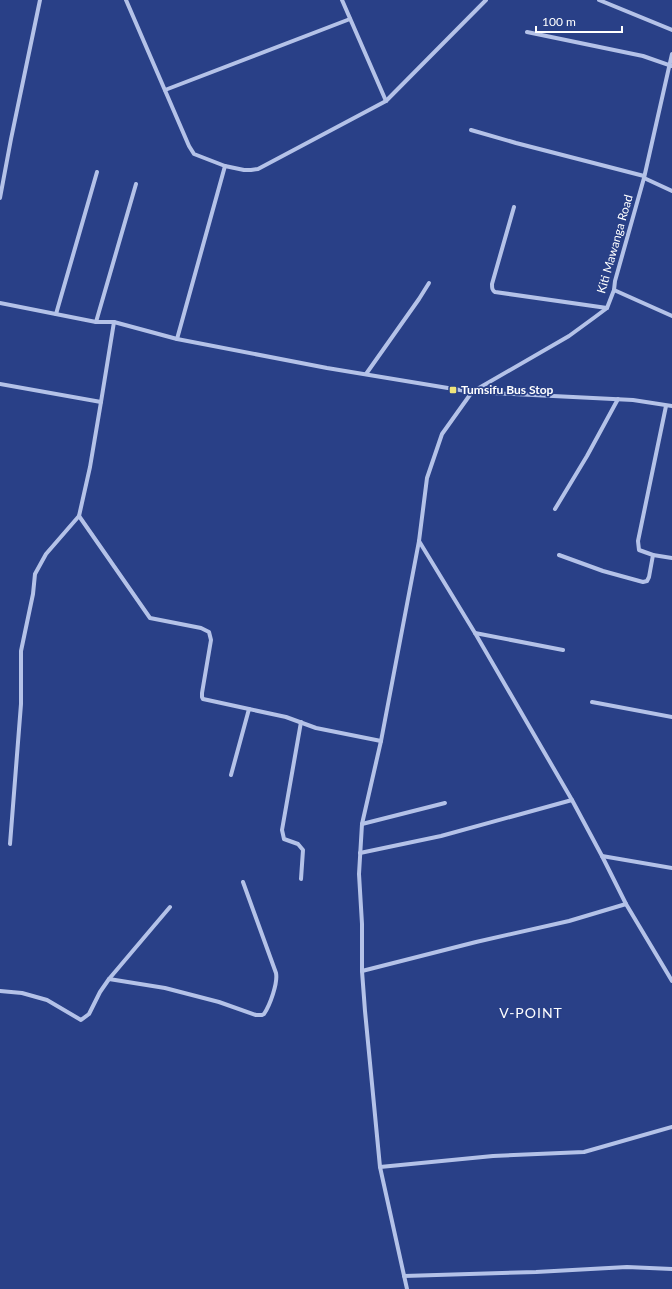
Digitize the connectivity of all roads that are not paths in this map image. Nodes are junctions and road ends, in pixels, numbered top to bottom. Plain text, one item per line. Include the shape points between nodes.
1 (40, 0) edge
2 (126, 0) edge
3 (342, 0) edge
4 (486, 0) edge
5 (599, 0) edge
6 (350, 19) junction
7 (672, 30) edge
8 (527, 32) dead end
9 (672, 54) edge
10 (671, 66) edge
11 (165, 90) junction
12 (386, 101) junction
13 (472, 130) dead end
14 (225, 166) junction
15 (97, 172) dead end
16 (644, 177) junction
17 (136, 184) dead end
18 (672, 191) edge
19 (0, 198) edge
20 (514, 207) dead end
21 (429, 283) dead end
22 (614, 290) junction
23 (0, 303) edge
24 (607, 308) junction
25 (56, 314) junction
26 (672, 316) edge
27 (96, 322) junction
28 (114, 322) junction
29 (177, 339) junction
30 (366, 374) junction
31 (0, 384) edge
32 (472, 392) junction
33 (618, 399) junction
34 (102, 402) junction
35 (666, 406) junction
36 (672, 406) edge
37 (555, 509) dead end
38 (79, 516) junction
39 (419, 541) junction
40 (559, 555) dead end
41 (653, 555) junction
42 (672, 558) edge
43 (476, 633) junction
44 (563, 650) dead end
45 (592, 702) dead end
46 (249, 709) junction
47 (672, 717) edge
48 (302, 722) junction
49 (381, 741) junction
50 (231, 774) dead end
51 (572, 800) junction
52 (445, 803) dead end
53 (362, 824) junction
54 (10, 844) dead end
55 (360, 853) junction
56 (602, 856) junction
57 (672, 868) edge
58 (301, 879) dead end
59 (244, 882) dead end
60 (626, 904) junction
61 (170, 907) dead end
62 (362, 971) junction
63 (109, 979) junction
64 (672, 981) edge
65 (0, 991) edge
66 (672, 1127) edge
67 (380, 1167) junction
68 (672, 1268) edge
69 (404, 1276) junction
70 (407, 1289) edge

1 - 19 street
2 - 11 street
3 - 6 street
4 - 12 street
5 - 7 street
6 - 11 street
6 - 12 street
8 - 10 street via 643,56
9 - 10 street, Kiti Mawanga Road
10 - 16 street, Kiti Mawanga Road
11 - 14 street via 194,154
12 - 14 street via 258,169 244,170
13 - 16 street
14 - 29 street
15 - 25 street
16 - 18 street
16 - 22 street, Kiti Mawanga Road
17 - 27 street
20 - 24 street via 492,284 493,291
21 - 30 street
22 - 24 street, Kiti Mawanga Road
22 - 26 street
23 - 25 street
24 - 32 street, Kiti Mawanga Road via 568,336
25 - 27 street
27 - 28 street
28 - 29 street
28 - 34 street
29 - 30 street
30 - 32 street
31 - 34 street
32 - 33 street
32 - 39 street via 442,434 427,478
33 - 35 street
33 - 37 street via 588,456
34 - 38 street
35 - 36 street
35 - 41 street via 638,541 639,550
38 - 46 street via 150,618 201,628 209,632 212,640 203,699
38 - 54 street via 46,554 35,574 21,651 21,704
39 - 43 street
39 - 49 street
40 - 41 street via 603,571 647,582
41 - 42 street
43 - 44 street
43 - 51 street
45 - 47 street
46 - 48 street
46 - 50 street
48 - 49 street via 316,728
48 - 58 street via 282,830 284,839 298,844 303,850
49 - 53 street
51 - 55 street via 441,836
51 - 56 street
52 - 53 street
53 - 55 street
55 - 62 street
56 - 57 street
56 - 60 street
59 - 63 street via 277,979 264,1014 256,1014 165,988
60 - 62 street via 570,921 469,943
60 - 64 street
61 - 63 street
62 - 67 street
63 - 65 street via 89,1014 81,1020 47,1000 22,993
66 - 67 street via 584,1152 492,1156
67 - 69 street
68 - 69 street via 627,1267
69 - 70 street

